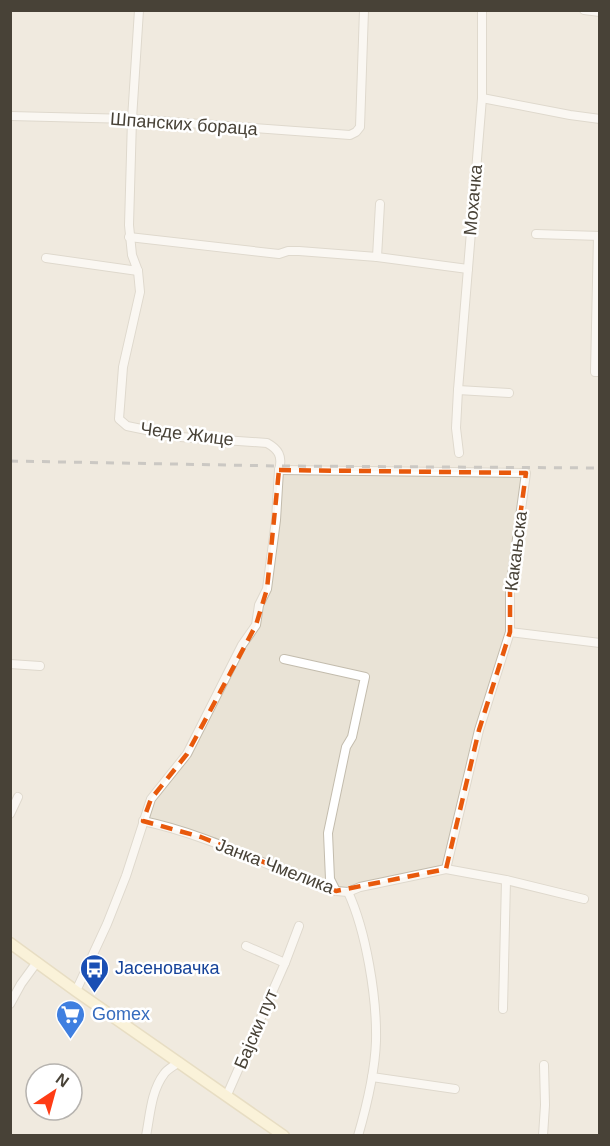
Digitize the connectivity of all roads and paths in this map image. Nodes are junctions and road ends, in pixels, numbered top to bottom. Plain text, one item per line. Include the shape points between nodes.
1 (139, 10) edge
2 (364, 10) edge
3 (482, 10) edge
4 (584, 10) edge
5 (600, 12) edge
6 (482, 98) junction
7 (10, 116) edge
8 (132, 119) junction
9 (600, 119) edge
10 (380, 204) dead end
11 (536, 234) dead end
12 (599, 236) edge
13 (129, 237) junction
14 (377, 257) junction
15 (46, 258) dead end
16 (468, 269) junction
17 (138, 271) junction
18 (597, 372) edge
19 (458, 390) junction
20 (509, 393) dead end
21 (459, 453) dead end
22 (279, 470) junction
23 (510, 632) junction
24 (600, 643) edge
25 (284, 659) dead end
26 (341, 661) dead end
27 (10, 664) edge
28 (40, 666) dead end
29 (338, 672) junction
30 (18, 797) dead end
31 (10, 814) edge
32 (143, 821) junction
33 (446, 869) junction
34 (506, 880) junction
35 (336, 891) junction
36 (348, 892) junction
37 (584, 899) dead end
38 (299, 926) dead end
39 (10, 943) edge
40 (246, 946) dead end
41 (37, 962) junction
42 (285, 963) junction
43 (76, 991) junction
44 (10, 1004) edge
45 (503, 1009) dead end
46 (166, 1053) junction
47 (179, 1062) junction
48 (544, 1065) dead end
49 (164, 1073) junction
50 (372, 1077) junction
51 (455, 1089) dead end
52 (227, 1095) junction
53 (146, 1136) edge
54 (284, 1136) edge
55 (358, 1136) edge
56 (543, 1136) edge

1 - 8 street, Чеде Жице
2 - 8 street, Шпанских бораца via 360,127 350,135
3 - 6 street, Мохачка
4 - 5 street
6 - 9 street
6 - 16 street, Мохачка
7 - 8 street, Шпанских бораца
8 - 13 street, Чеде Жице
10 - 14 street
11 - 12 street
12 - 18 street
13 - 14 street via 279,254 299,251
13 - 17 street, Чеде Жице
14 - 16 street
15 - 17 street
16 - 19 street, Мохачка
17 - 22 street, Чеде Жице via 140,292 123,367 119,420 127,426 180,437 267,443 279,453
19 - 20 street
19 - 21 street, Мохачка
22 - 23 street, Какањска via 526,473 510,590
22 - 32 street via 267,589 259,605 256,626 242,645 187,754 152,799
23 - 24 street
23 - 33 street, Какањска via 479,729
25 - 29 street
26 - 29 street
27 - 28 street
29 - 35 street via 365,677 328,833 330,879
30 - 31 street
32 - 35 street, Јанка Чмелика via 201,837
32 - 43 street via 126,876
33 - 34 street, Јанка Чмелика
33 - 36 street, Јанка Чмелика via 360,886
34 - 37 street, Јанка Чмелика
34 - 45 street
35 - 36 street, Јанка Чмелика
36 - 50 street via 373,991 376,1040
38 - 42 street, Бајски пут
39 - 41 street
40 - 42 street
41 - 43 street
41 - 44 street
42 - 52 street, Бајски пут
43 - 46 street
46 - 47 street
46 - 49 street
47 - 49 street
47 - 52 street
48 - 56 street
49 - 53 street via 154,1097
50 - 51 street
50 - 55 street
52 - 54 street

